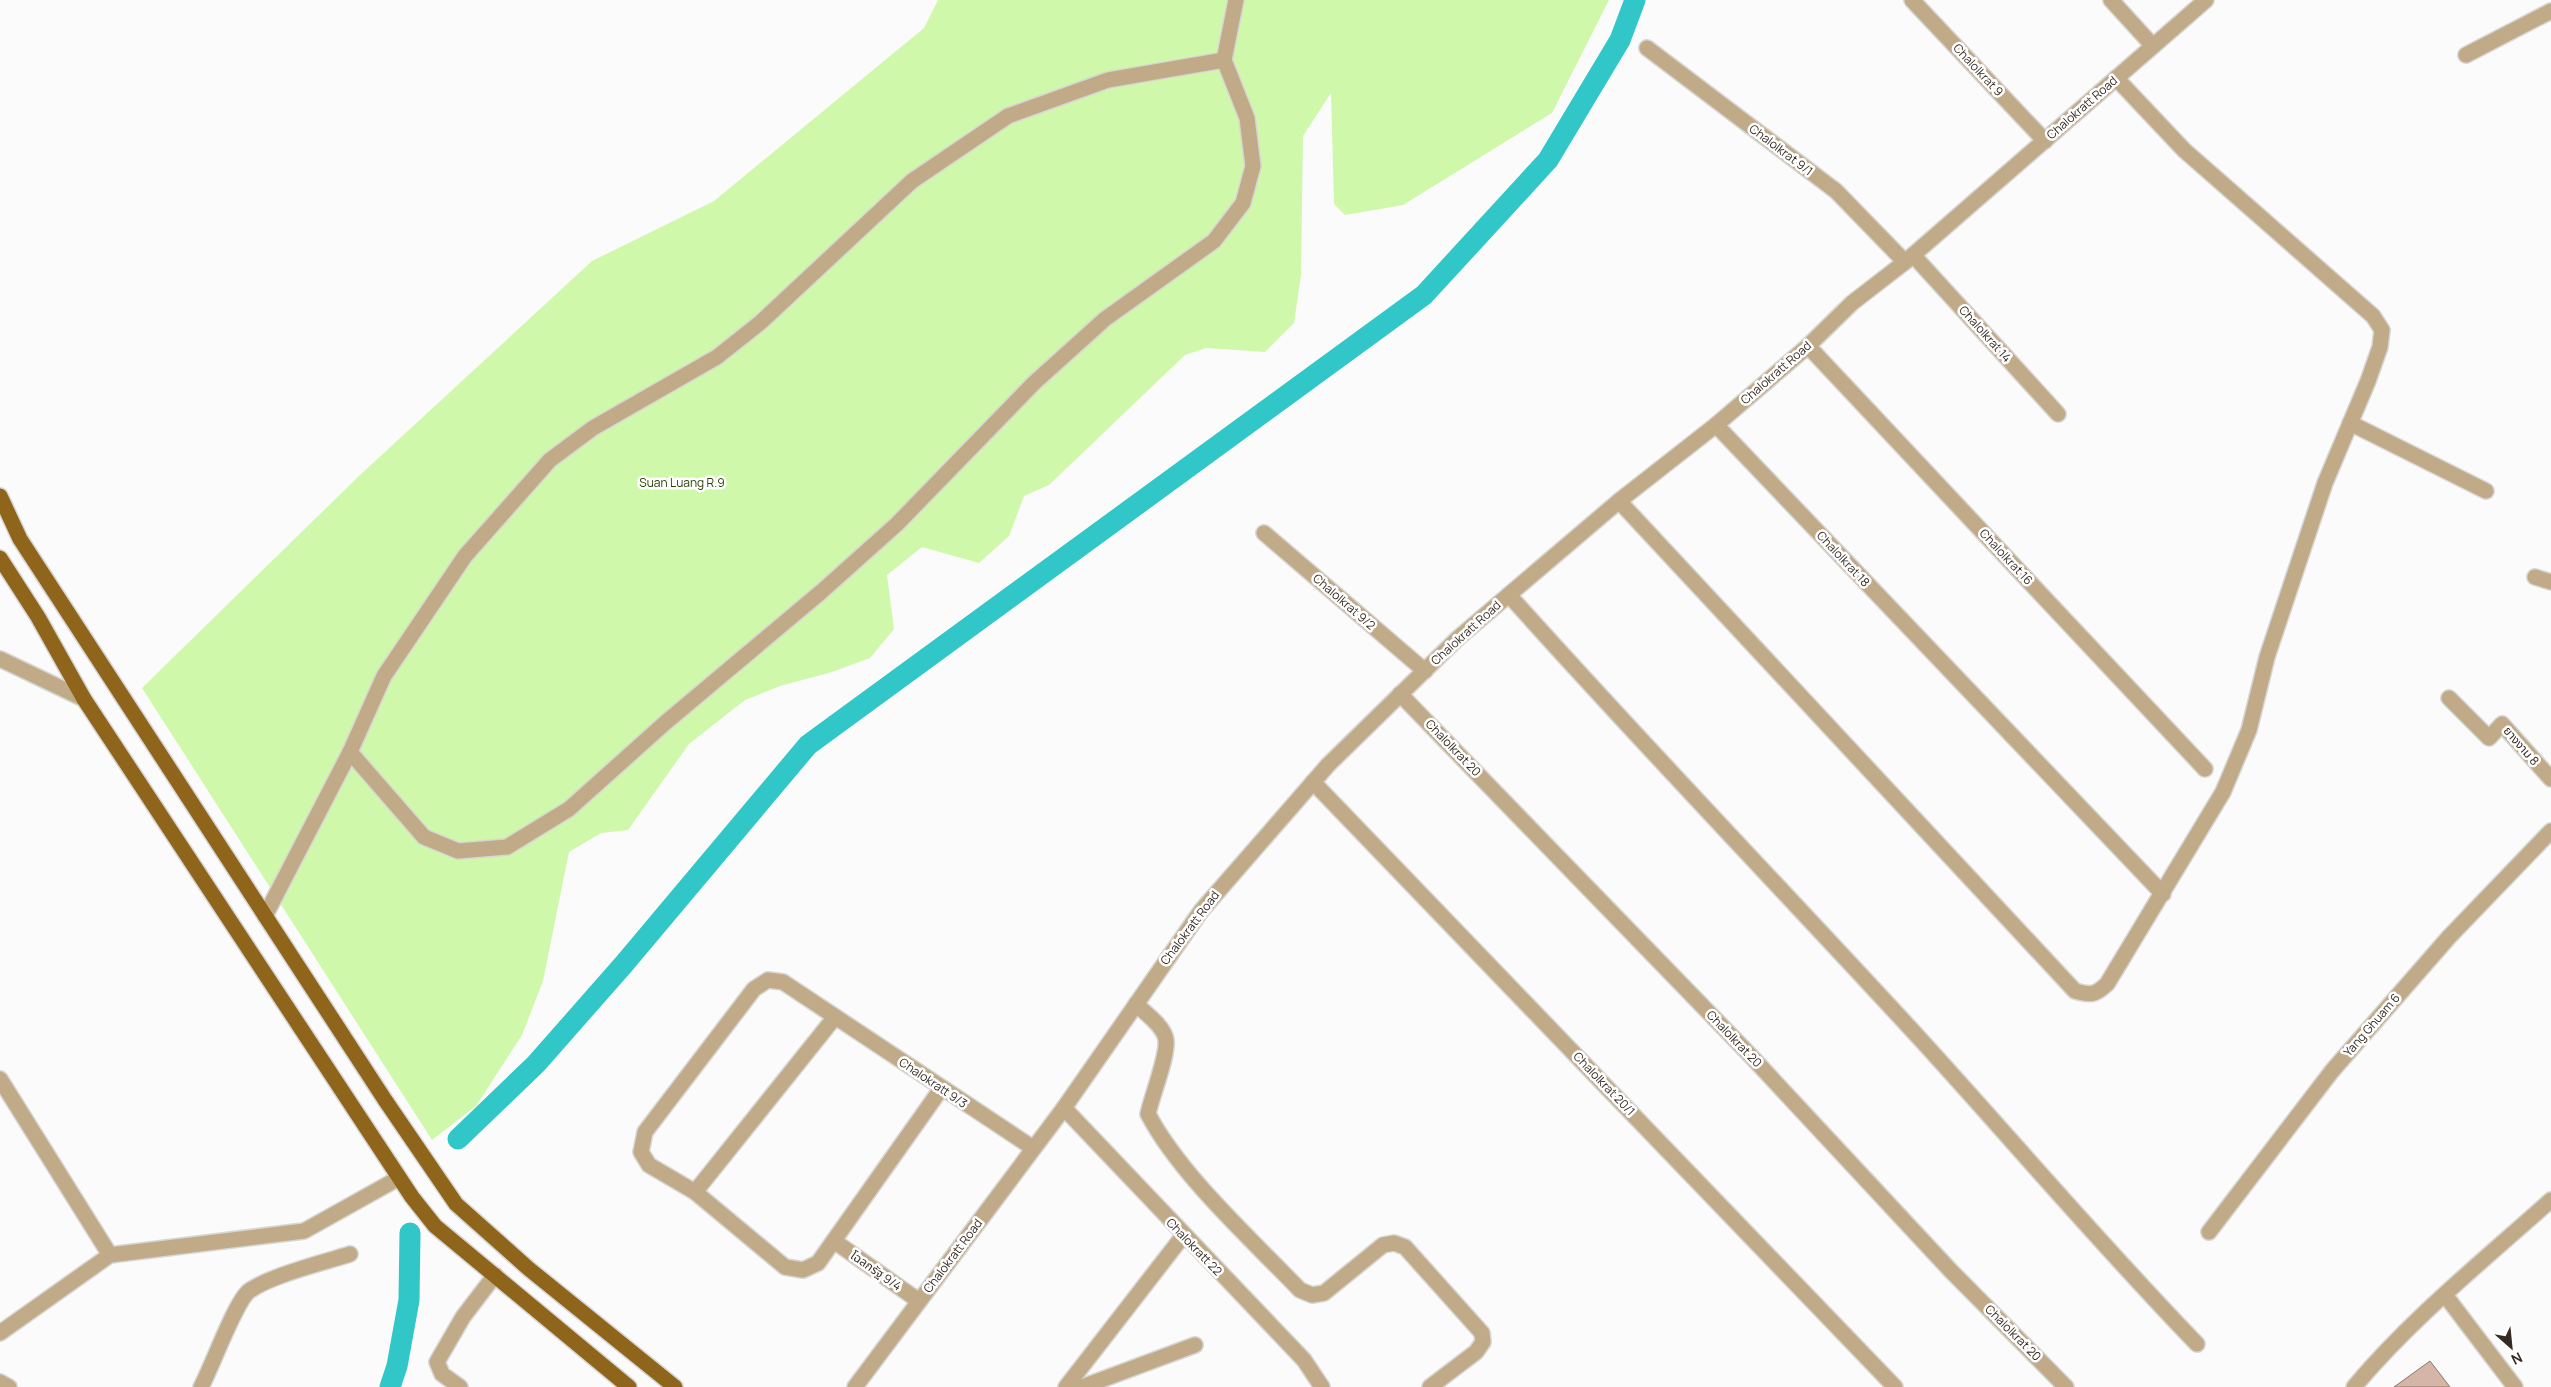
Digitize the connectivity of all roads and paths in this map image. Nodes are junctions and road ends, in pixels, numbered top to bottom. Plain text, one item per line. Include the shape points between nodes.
1 (1236, 0) edge
2 (1912, 0) edge
3 (2111, 0) edge
4 (2206, 0) edge
5 (2551, 11) edge
6 (2153, 46) junction
7 (1647, 48) dead end
8 (2466, 55) dead end
9 (1224, 60) junction
10 (2116, 78) junction
11 (2045, 141) junction
12 (1909, 258) junction
13 (1808, 346) junction
14 (2058, 414) dead end
15 (2350, 423) junction
16 (1716, 425) junction
17 (2486, 491) dead end
18 (0, 496) edge
19 (1619, 501) junction
20 (1264, 533) dead end
21 (0, 558) edge
22 (2535, 577) dead end
23 (2551, 582) edge
24 (1509, 595) junction
25 (0, 659) edge
26 (1425, 671) junction
27 (1400, 694) junction
28 (2449, 698) dead end
29 (84, 699) junction
30 (350, 752) junction
31 (2205, 768) dead end
32 (2551, 779) edge
33 (1313, 782) junction
34 (2551, 831) edge
35 (2163, 894) junction
36 (265, 916) junction
37 (1136, 1004) junction
38 (835, 1017) junction
39 (0, 1080) edge
40 (941, 1089) junction
41 (1064, 1108) junction
42 (1033, 1148) junction
43 (399, 1178) junction
44 (696, 1192) junction
45 (2551, 1200) edge
46 (2209, 1232) dead end
47 (1183, 1236) junction
48 (834, 1241) junction
49 (350, 1254) dead end
50 (110, 1255) junction
51 (495, 1276) junction
52 (2445, 1295) junction
53 (919, 1302) junction
54 (0, 1333) edge
55 (2197, 1344) dead end
56 (1195, 1345) dead end
57 (0, 1382) edge
58 (9, 1387) edge
59 (201, 1387) edge
60 (460, 1387) edge
61 (630, 1387) edge
62 (675, 1387) edge
63 (855, 1387) edge
64 (1066, 1387) edge
65 (1082, 1387) edge
66 (1322, 1387) edge
67 (1430, 1387) edge
68 (1895, 1387) edge
69 (2066, 1387) edge
70 (2354, 1387) edge
71 (2515, 1387) edge

1 - 9 street
2 - 11 street, Chalolkrat 9
3 - 6 street
4 - 6 street, Chalokratt Road
5 - 8 street
6 - 10 street, Chalokratt Road
7 - 12 street, Chalolkrat 9/1 via 1836,191
9 - 30 street via 1108,80 1008,116 912,181 761,322 717,357 593,428 550,460 465,556 384,676
9 - 30 street via 1247,118 1253,166 1243,203 1214,241 1105,319 1034,383 897,524 569,809 507,847 458,851 424,837
10 - 11 street, Chalokratt Road
10 - 15 street via 2184,150 2374,316 2382,330 2380,347
11 - 12 street, Chalokratt Road
12 - 13 street, Chalokratt Road via 1852,303
12 - 14 street, Chalolkrat 14
13 - 16 street, Chalokratt Road
13 - 31 street, Chalolkrat 16
15 - 17 street
15 - 35 street via 2319,501 2267,657 2248,730 2224,792
16 - 19 street, Chalokratt Road
16 - 35 street, Chalolkrat 18
18 - 36 main road via 20,539
19 - 24 street, Chalokratt Road
19 - 35 street via 2075,990 2097,993 2107,984
20 - 26 street, Chalolkrat 9/2
21 - 29 main road
22 - 23 street
24 - 26 street, Chalokratt Road
24 - 55 street via 1922,1042 2125,1270
25 - 29 street
26 - 27 street, Chalokratt Road
27 - 33 street, Chalokratt Road
27 - 69 street, Chalolkrat 20 via 1749,1054 1951,1271
28 - 32 street, ยางงาม 8 via 2489,738 2502,724
29 - 43 main road
30 - 36 street
33 - 37 street, Chalokratt Road via 1201,911
33 - 68 street, Chalolkrat 20/1
34 - 46 street, Yang Ghuam 6 via 2449,937 2332,1071
36 - 62 main road via 456,1204 528,1269
37 - 41 street, Chalokratt Road
37 - 67 street via 1159,1027 1166,1040 1148,1114 1158,1132 1200,1184 1300,1290 1312,1295 1324,1293 1383,1244 1394,1243 1405,1247 1482,1333 1483,1342 1476,1352
38 - 40 street, Chalokratt 9/3
38 - 44 street
38 - 44 street, Chalokratt 9/3 via 783,982 768,980 754,989 645,1132 642,1142 642,1158 649,1165
39 - 50 street
40 - 42 street, Chalokratt 9/3
40 - 48 street, Chalokratt 9/3
41 - 42 street, Chalokratt Road
41 - 47 street, Chalokratt 22
42 - 53 street, Chalokratt Road
43 - 50 street via 304,1230
43 - 51 main road via 435,1226
44 - 48 street, Chalokratt 9/3 via 785,1267 802,1270 818,1262
45 - 52 street
47 - 64 street
47 - 66 street, Chalokratt 22 via 1304,1360
48 - 53 street, โฉลกรัฐ 9/4
49 - 59 street via 248,1292
50 - 54 street
51 - 60 street via 463,1317 437,1362 442,1374
51 - 61 main road
52 - 70 street via 2376,1361
52 - 71 street
53 - 63 street, Chalokratt Road
56 - 65 street
57 - 58 street

